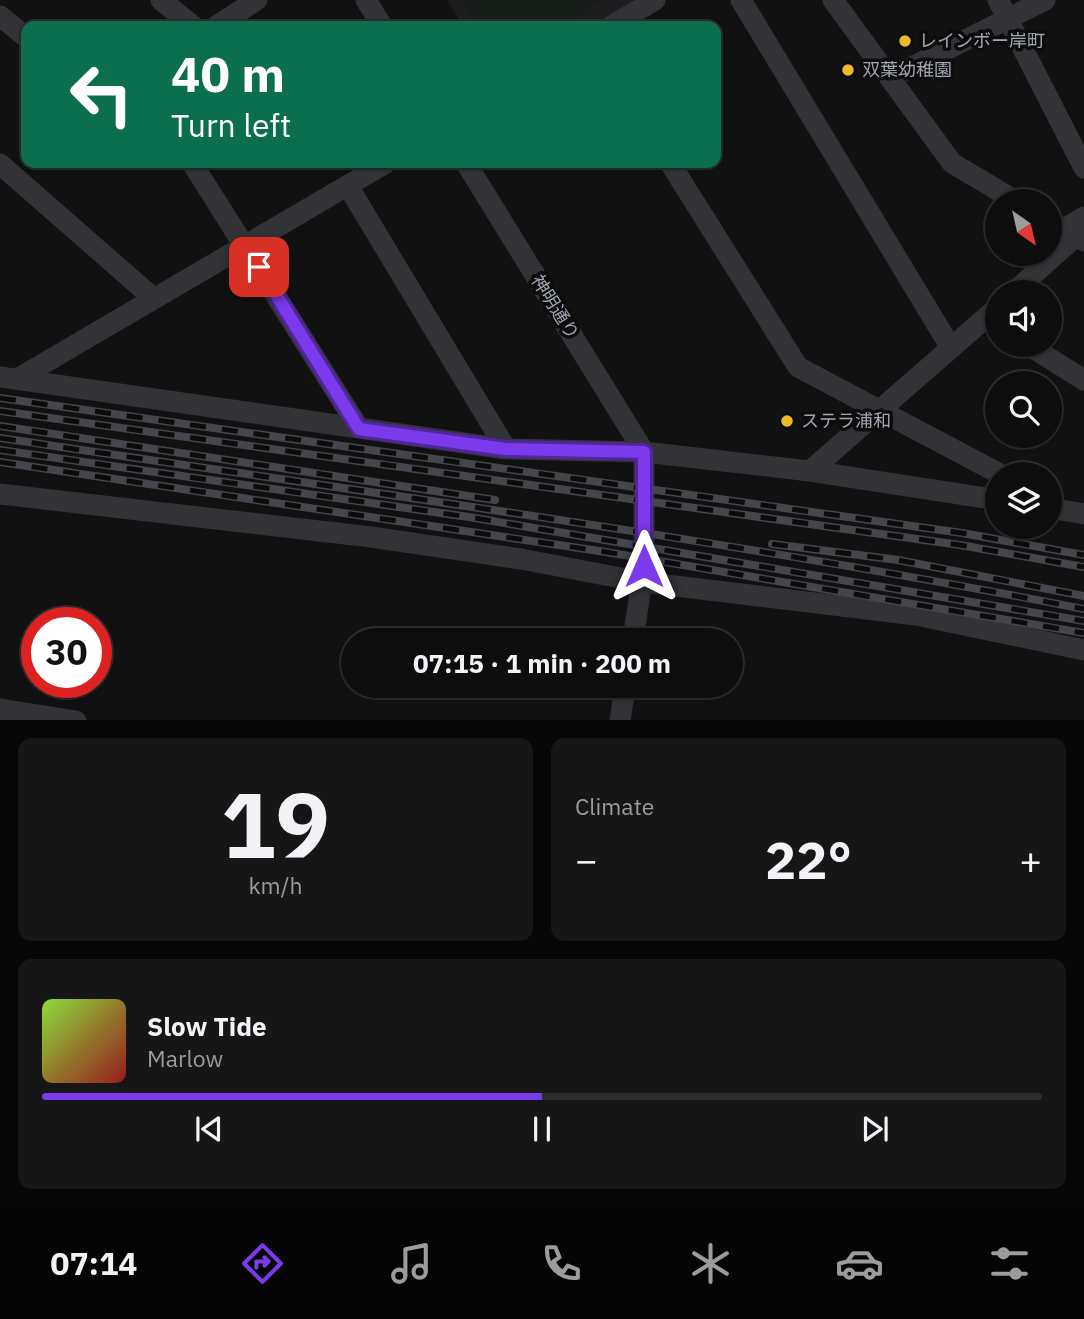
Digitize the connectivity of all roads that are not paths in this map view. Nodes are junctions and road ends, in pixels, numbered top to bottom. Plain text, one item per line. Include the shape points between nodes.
1 (161, 0) edge
2 (257, 0) edge
3 (366, 0) edge
4 (655, 0) edge
5 (741, 0) edge
6 (833, 0) edge
7 (998, 0) edge
8 (1045, 0) edge
9 (0, 16) edge
10 (1008, 20) junction
11 (186, 21) edge
12 (224, 21) edge
13 (379, 21) edge
14 (619, 21) edge
15 (21, 33) edge
16 (890, 78) junction
17 (0, 164) edge
18 (1084, 167) edge
19 (195, 168) edge
20 (378, 168) edge
21 (469, 168) edge
22 (673, 168) edge
23 (348, 186) junction
24 (996, 189) edge
25 (1072, 229) edge
26 (245, 244) junction
27 (1024, 280) edge
28 (152, 297) junction
29 (985, 323) edge
30 (951, 348) junction
31 (1047, 357) edge
32 (8, 378) edge
33 (1084, 380) edge
34 (881, 410) junction
35 (359, 429) junction
36 (506, 449) junction
37 (644, 452) junction
38 (985, 466) edge
39 (810, 471) junction
40 (0, 494) edge
41 (985, 498) edge
42 (1062, 509) edge
43 (1084, 514) edge
44 (643, 574) junction
45 (635, 628) edge
46 (1084, 650) edge
47 (623, 698) edge
48 (0, 709) edge
49 (76, 720) edge
50 (620, 720) edge

1 - 11 street
2 - 12 street
3 - 13 street
4 - 14 street
5 - 30 street
6 - 16 street
7 - 10 street
8 - 10 street
9 - 15 street
10 - 16 street
10 - 18 street
16 - 24 street via 952,163
17 - 28 street
19 - 26 street
20 - 23 street
21 - 37 street, 神明通り
22 - 34 street via 798,367
23 - 26 street
23 - 36 street
25 - 27 street
26 - 28 street
26 - 35 street
28 - 32 street
29 - 30 street
30 - 34 street
31 - 33 street
32 - 35 street
34 - 38 street
34 - 39 street
35 - 36 street
36 - 37 street
37 - 39 street
37 - 44 street
39 - 41 street
40 - 44 street
42 - 43 street
44 - 45 street
44 - 46 street via 916,615
47 - 50 street
48 - 49 street

